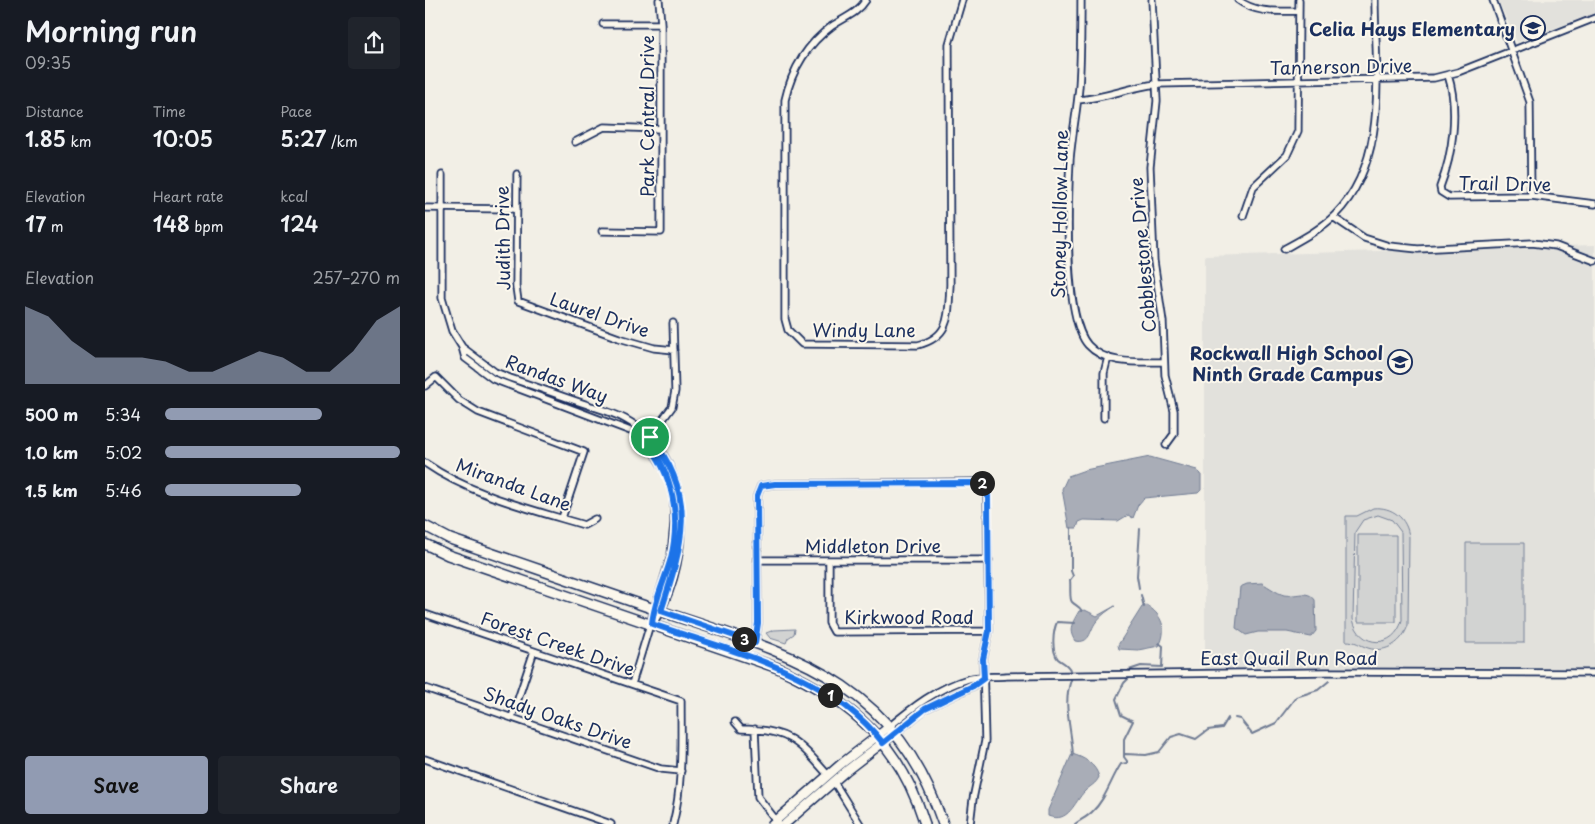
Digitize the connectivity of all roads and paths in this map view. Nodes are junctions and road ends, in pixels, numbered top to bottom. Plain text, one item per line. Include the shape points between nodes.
1 (659, 0) edge
2 (866, 0) edge
3 (963, 0) edge
4 (1081, 0) edge
5 (1152, 0) edge
6 (1238, 0) edge
7 (1299, 0) edge
8 (1375, 0) edge
9 (1493, 0) edge
10 (1299, 11) junction
11 (1595, 18) edge
12 (603, 24) dead end
13 (661, 24) junction
14 (1512, 51) junction
15 (1449, 75) junction
16 (1375, 80) junction
17 (1299, 81) junction
18 (1157, 84) junction
19 (1078, 100) junction
20 (661, 129) junction
21 (575, 142) dead end
22 (517, 174) dead end
23 (442, 175) dead end
24 (1531, 196) junction
25 (1595, 204) edge
26 (425, 208) edge
27 (442, 208) junction
28 (517, 209) junction
29 (1243, 216) dead end
30 (1333, 216) junction
31 (602, 232) dead end
32 (1284, 249) dead end
33 (1595, 261) edge
34 (518, 301) joint
35 (673, 323) dead end
36 (674, 350) junction
37 (1109, 357) junction
38 (1163, 362) junction
39 (425, 386) edge
40 (1104, 418) dead end
41 (648, 439) junction
42 (1166, 445) dead end
43 (425, 463) edge
44 (562, 518) junction
45 (595, 519) dead end
46 (425, 526) edge
47 (425, 544) edge
48 (757, 560) junction
49 (829, 560) junction
50 (989, 560) junction
51 (658, 610) junction
52 (425, 614) edge
53 (652, 624) junction
54 (989, 631) junction
55 (755, 643) junction
56 (534, 651) junction
57 (1595, 673) edge
58 (984, 678) junction
59 (632, 684) junction
60 (425, 688) edge
61 (512, 717) junction
62 (735, 722) dead end
63 (755, 729) junction
64 (892, 730) junction
65 (881, 740) junction
66 (425, 759) edge
67 (681, 771) junction
68 (828, 775) junction
69 (833, 782) junction
70 (776, 823) edge
71 (611, 824) edge
72 (673, 824) edge
73 (785, 824) edge
74 (860, 824) edge
75 (925, 824) edge
76 (943, 824) edge
77 (971, 824) edge

1 - 13 street, Park Central Drive
2 - 3 street, Windy Lane via 853,14 812,42 796,66 785,100 785,319 788,330 803,344 918,345 934,339 946,324 950,285 949,44
4 - 19 street, Stoney Hollow Lane
5 - 18 street, Cobblestone Drive
6 - 10 street via 1260,10
7 - 10 street
8 - 16 street
9 - 14 street
10 - 17 street
11 - 14 street, Tannerson Drive
12 - 13 street
13 - 20 street, Park Central Drive
14 - 15 street, Tannerson Drive
14 - 24 street via 1530,102
15 - 16 street, Tannerson Drive via 1423,80
15 - 24 street, Trail Drive via 1453,115 1449,158 1440,187 1444,195
16 - 17 street, Tannerson Drive
16 - 30 street via 1376,129 1368,162 1354,190
17 - 18 street, Tannerson Drive
17 - 29 street via 1298,131 1287,155 1253,187
18 - 19 street, Tannerson Drive via 1128,88 1101,98
18 - 38 street, Cobblestone Drive via 1150,167 1154,261 1163,322
19 - 37 street, Stoney Hollow Lane via 1070,158 1071,298 1077,327 1088,345
20 - 21 street via 604,128
20 - 31 street, Park Central Drive via 661,232
22 - 28 street, Judith Drive
23 - 27 street, Randas Way
24 - 25 street, Trail Drive
26 - 27 street
27 - 28 street
27 - 41 street, Randas Way via 442,298 449,324 462,348 495,372 624,418
28 - 34 street, Judith Drive via 515,287
30 - 32 street
30 - 33 street via 1364,238 1389,246 1418,249 1532,244 1556,246
34 - 36 street, Laurel Drive via 619,338
35 - 36 street
36 - 41 street via 672,407
37 - 38 street, Stoney Hollow Lane
37 - 40 street via 1105,372
38 - 42 street, Cobblestone Drive via 1175,411 1174,434
39 - 44 street via 437,377 459,400 478,412 584,452
41 - 51 street, Randas Way via 673,472 681,503 679,556
43 - 44 street, Miranda Lane via 463,484
44 - 45 street, Miranda Lane via 584,525
46 - 51 main road via 450,539
47 - 53 main road via 448,555
48 - 49 street, Middleton Drive
48 - 50 street via 757,496 761,486 976,482 987,487
48 - 55 street via 758,623
49 - 50 street, Middleton Drive
49 - 54 street, Kirkwood Road via 831,628 835,632
50 - 54 street
51 - 53 street, Randas Way
51 - 55 main road
52 - 56 street, Forest Creek Drive
53 - 59 street, Randas Way
53 - 65 main road via 804,680 848,708
54 - 58 street via 983,659
55 - 64 main road via 797,658 829,676 864,702
56 - 59 street, Forest Creek Drive
56 - 61 street
57 - 58 street, East Quail Run Road via 1362,671 1056,674
58 - 64 street, East Quail Run Road
58 - 64 street, East Quail Run Road via 970,678 940,690 917,704
58 - 77 street via 985,741
59 - 67 street, Forest Creek Drive via 681,702
60 - 61 street, Shady Oaks Drive
61 - 67 street, Shady Oaks Drive via 661,769
62 - 63 street via 741,729
63 - 68 street via 783,734 798,743
63 - 70 street via 758,797
64 - 65 street, East Quail Run Road
64 - 76 main road via 920,769
65 - 68 street, East Quail Run Road
65 - 69 street, East Quail Run Road
65 - 75 main road via 906,778
66 - 71 street
67 - 72 street
68 - 70 street, East Quail Run Road
69 - 73 street, East Quail Run Road
69 - 74 street

